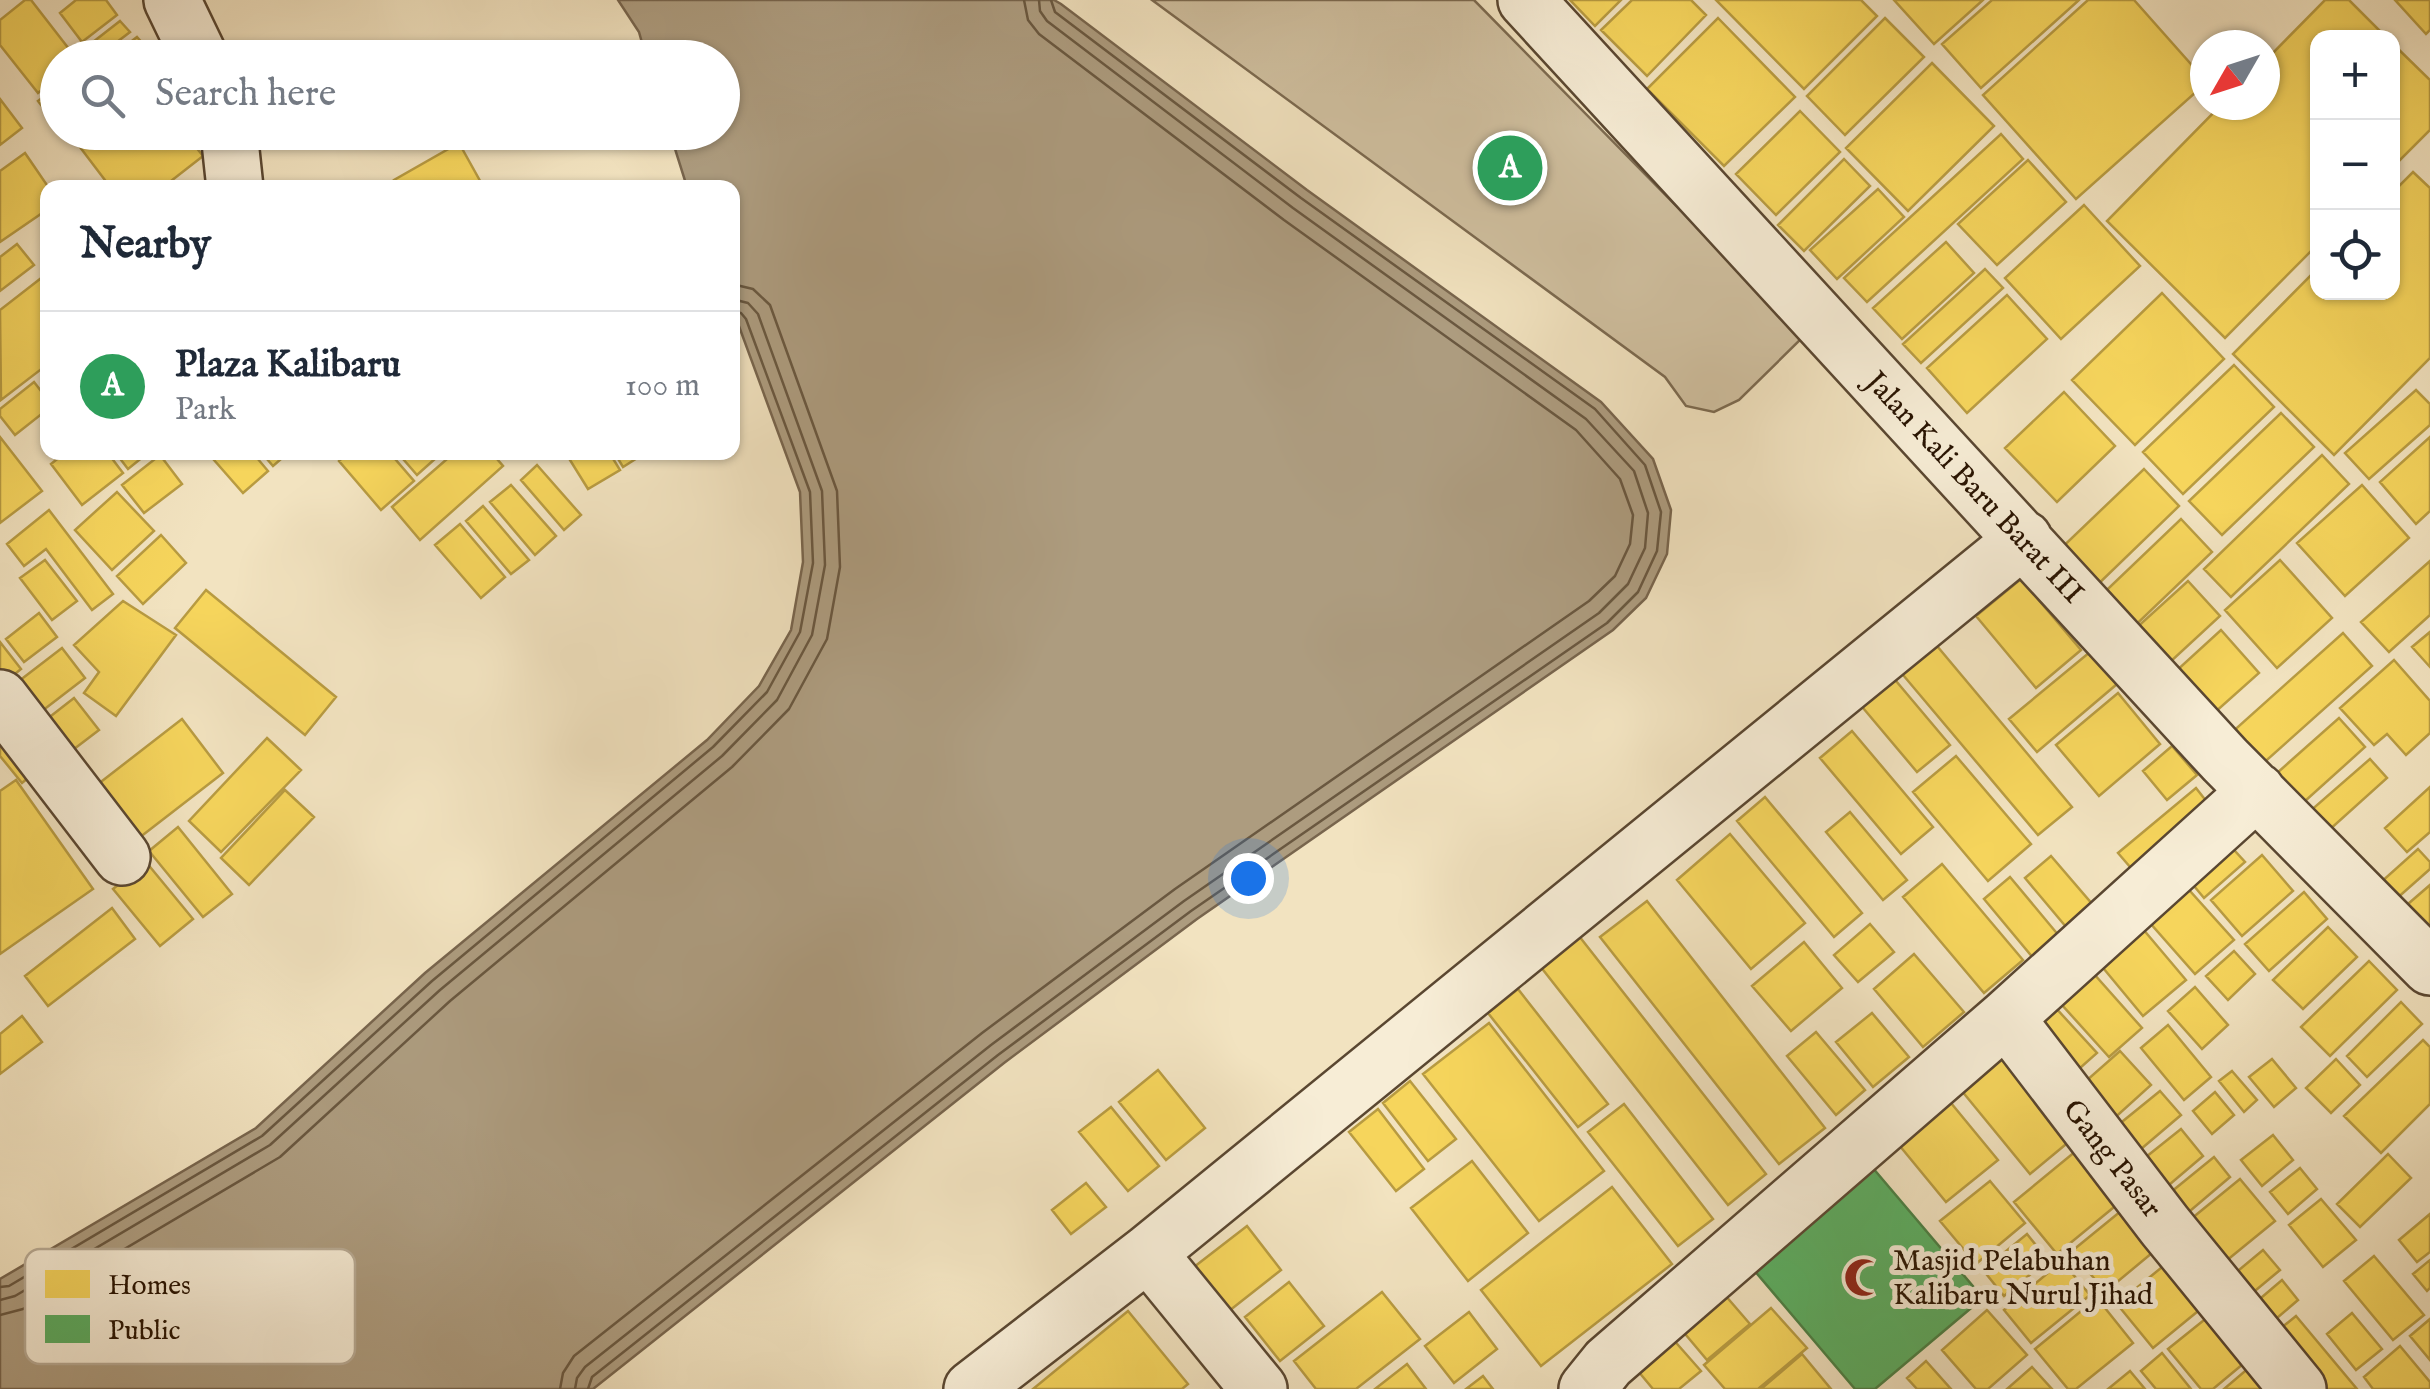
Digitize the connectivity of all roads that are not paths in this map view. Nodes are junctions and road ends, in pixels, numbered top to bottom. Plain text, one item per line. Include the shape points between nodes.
1 (172, 0) edge
2 (1526, 0) edge
3 (191, 40) edge
4 (231, 150) edge
5 (234, 180) edge
6 (2024, 539) junction
7 (0, 698) edge
8 (2258, 790) junction
9 (122, 856) dead end
10 (2430, 967) edge
11 (2006, 1018) junction
12 (1148, 1254) junction
13 (1608, 1380) edge
14 (972, 1389) edge
15 (1259, 1389) edge
16 (2298, 1389) edge

1 - 3 street
2 - 6 street, Jalan Kali Baru Barat III
4 - 5 street
6 - 8 street, Jalan Kali Baru Barat III
6 - 12 street
7 - 9 street
8 - 10 street, Jalan Kali Baru Barat III
8 - 11 street
11 - 13 street
11 - 16 street, Gang Pasar
12 - 14 street
12 - 15 street

